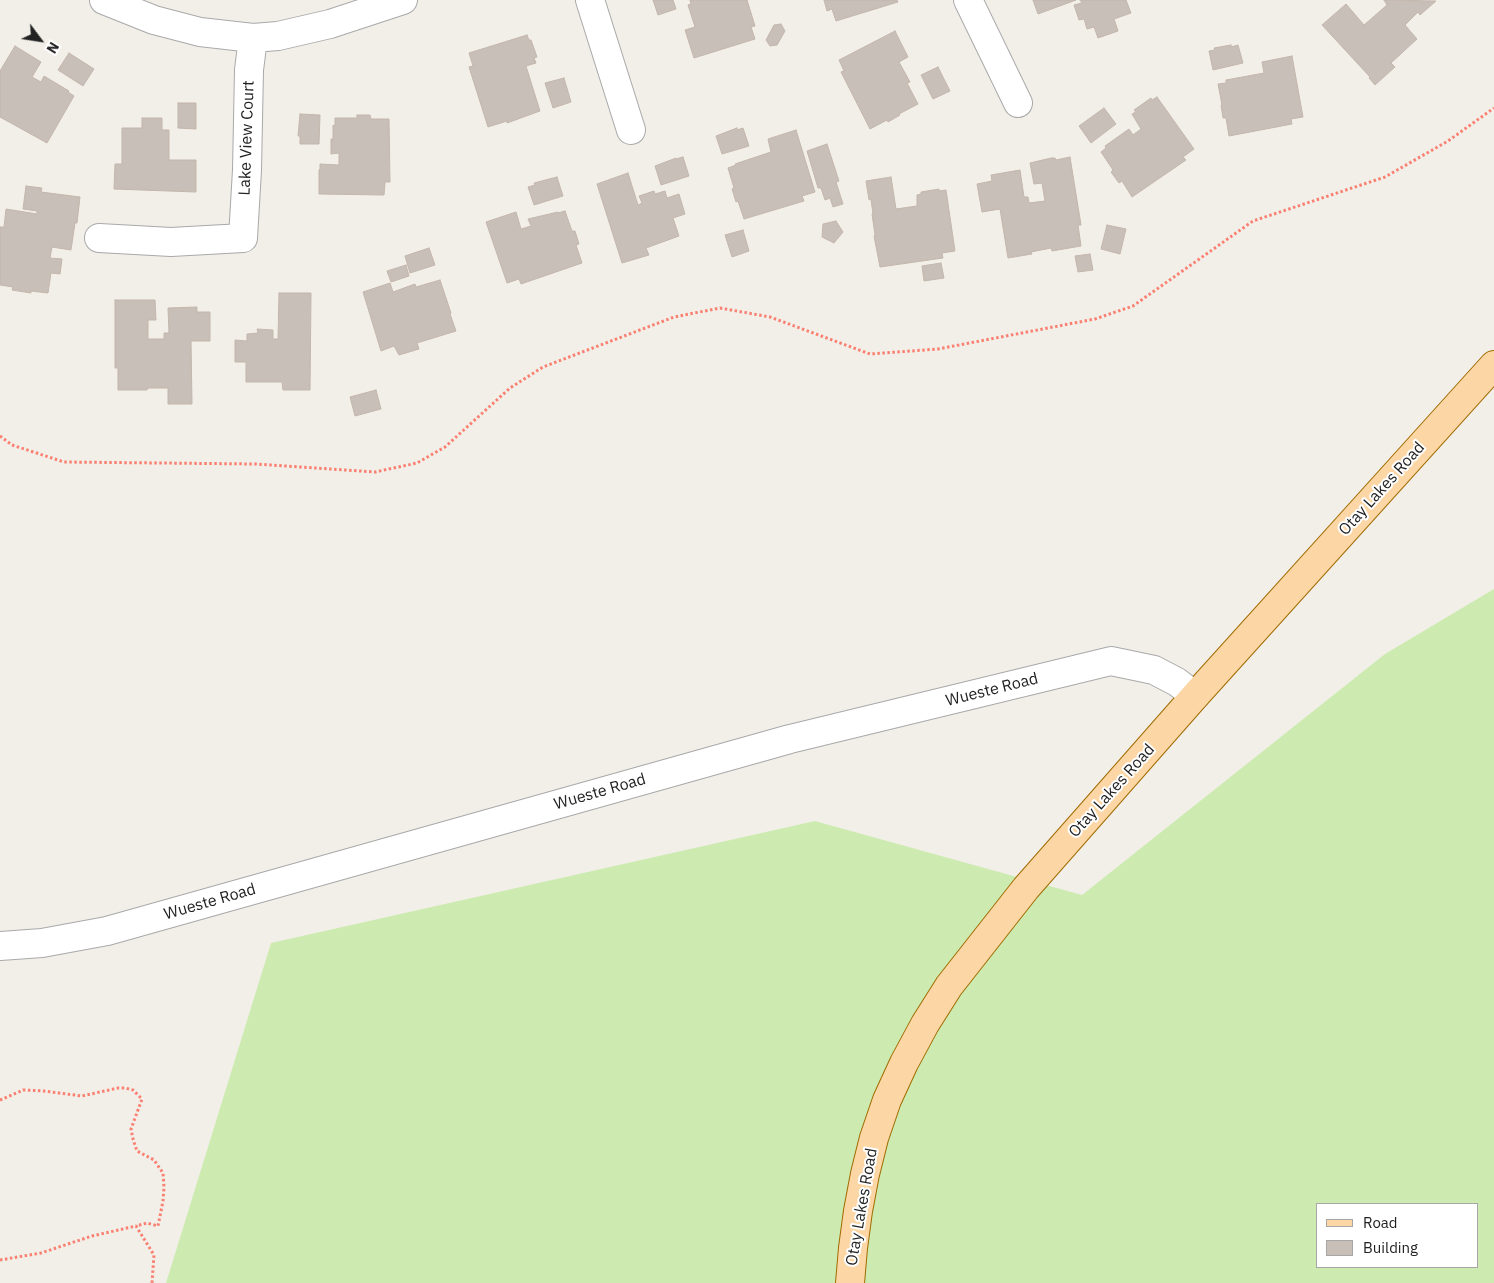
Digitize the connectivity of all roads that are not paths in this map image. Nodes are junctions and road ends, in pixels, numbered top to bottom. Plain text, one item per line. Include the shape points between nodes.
1 (104, 0) edge
2 (404, 0) edge
3 (590, 0) edge
4 (968, 0) edge
5 (253, 38) junction
6 (1018, 103) dead end
7 (631, 130) dead end
8 (99, 238) dead end
9 (1494, 366) edge
10 (1195, 696) junction
11 (0, 946) edge
12 (850, 1283) edge

1 - 5 street via 154,20 200,32
2 - 5 street via 330,24 278,36
3 - 7 street
4 - 6 street
5 - 8 street, Lake View Court via 248,70 243,238 170,242
9 - 10 main road, Otay Lakes Road
10 - 11 street, Wueste Road via 1154,670 1111,661 790,739 107,931 42,943
10 - 12 main road, Otay Lakes Road via 1026,888 949,986 924,1024 890,1093 874,1138 864,1174

